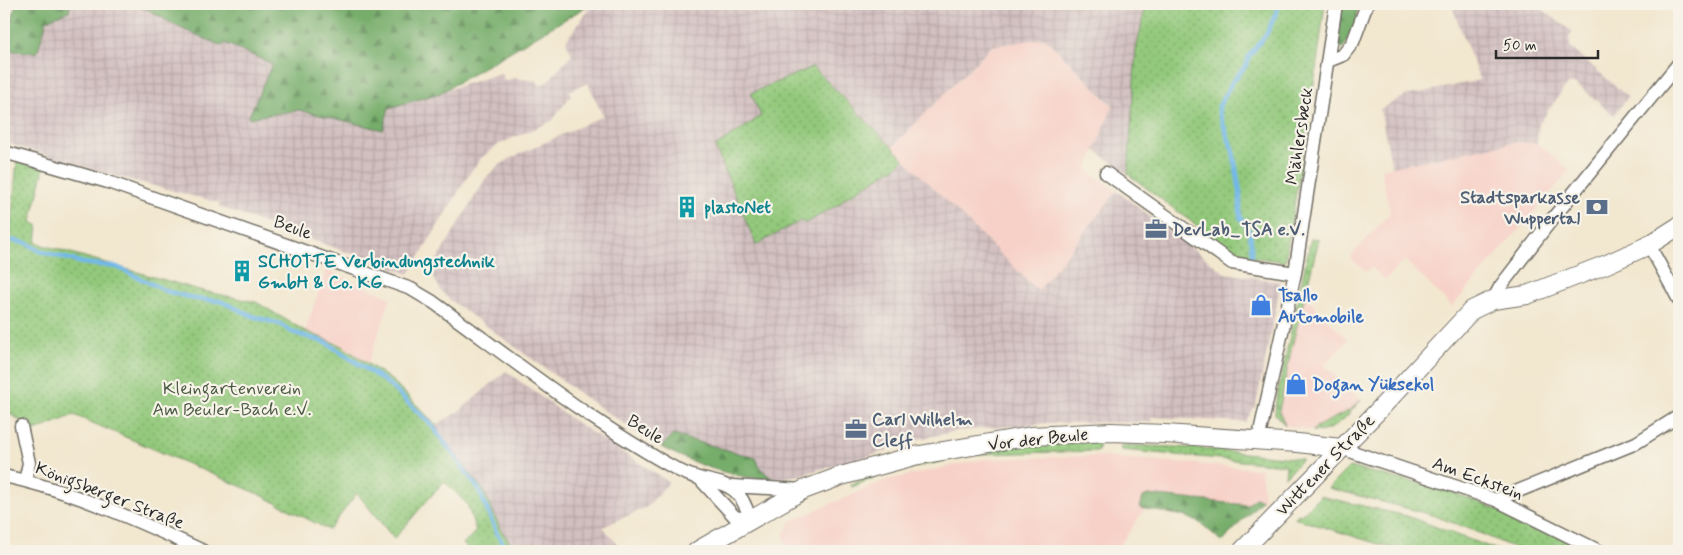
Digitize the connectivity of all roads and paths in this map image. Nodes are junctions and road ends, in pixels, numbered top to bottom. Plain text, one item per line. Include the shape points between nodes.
1 (1336, 4) edge
2 (1367, 4) edge
3 (1328, 61) junction
4 (1679, 63) edge
5 (4, 152) edge
6 (1106, 173) dead end
7 (1679, 226) edge
8 (1649, 245) junction
9 (1295, 272) junction
10 (1493, 300) junction
11 (1679, 300) edge
12 (1679, 416) edge
13 (21, 426) dead end
14 (1258, 441) junction
15 (1341, 448) junction
16 (4, 476) edge
17 (700, 479) junction
18 (25, 480) junction
19 (732, 486) junction
20 (803, 490) junction
21 (1496, 500) junction
22 (750, 520) junction
23 (203, 551) edge
24 (697, 551) edge
25 (1242, 551) edge
26 (1599, 551) edge

1 - 3 street, Mählersbeck
2 - 3 street via 1352,42 1343,55
3 - 9 street, Mählersbeck
4 - 10 street via 1549,223
5 - 17 street, Beule via 135,191 411,289 569,401 680,471
6 - 9 street via 1232,264
7 - 8 main road, Wittener Straße
8 - 10 main road, Wittener Straße via 1526,295
8 - 11 street
9 - 14 street, Mählersbeck
10 - 15 main road, Wittener Straße via 1472,310
12 - 21 street via 1636,443
13 - 18 street via 29,462
14 - 15 main road, Vor der Beule
14 - 20 main road, Vor der Beule via 1111,432 1031,436 878,464
15 - 21 street, Am Eckstein
15 - 25 main road, Wittener Straße
16 - 18 street, Königsberger Straße
17 - 19 street, Beule
17 - 22 street, Beule via 735,517
18 - 23 street, Königsberger Straße via 98,506
19 - 20 street, Beule
19 - 22 street via 745,502
20 - 22 main road, Vor der Beule
21 - 26 street, Am Eckstein
22 - 24 main road, Vor der Beule

